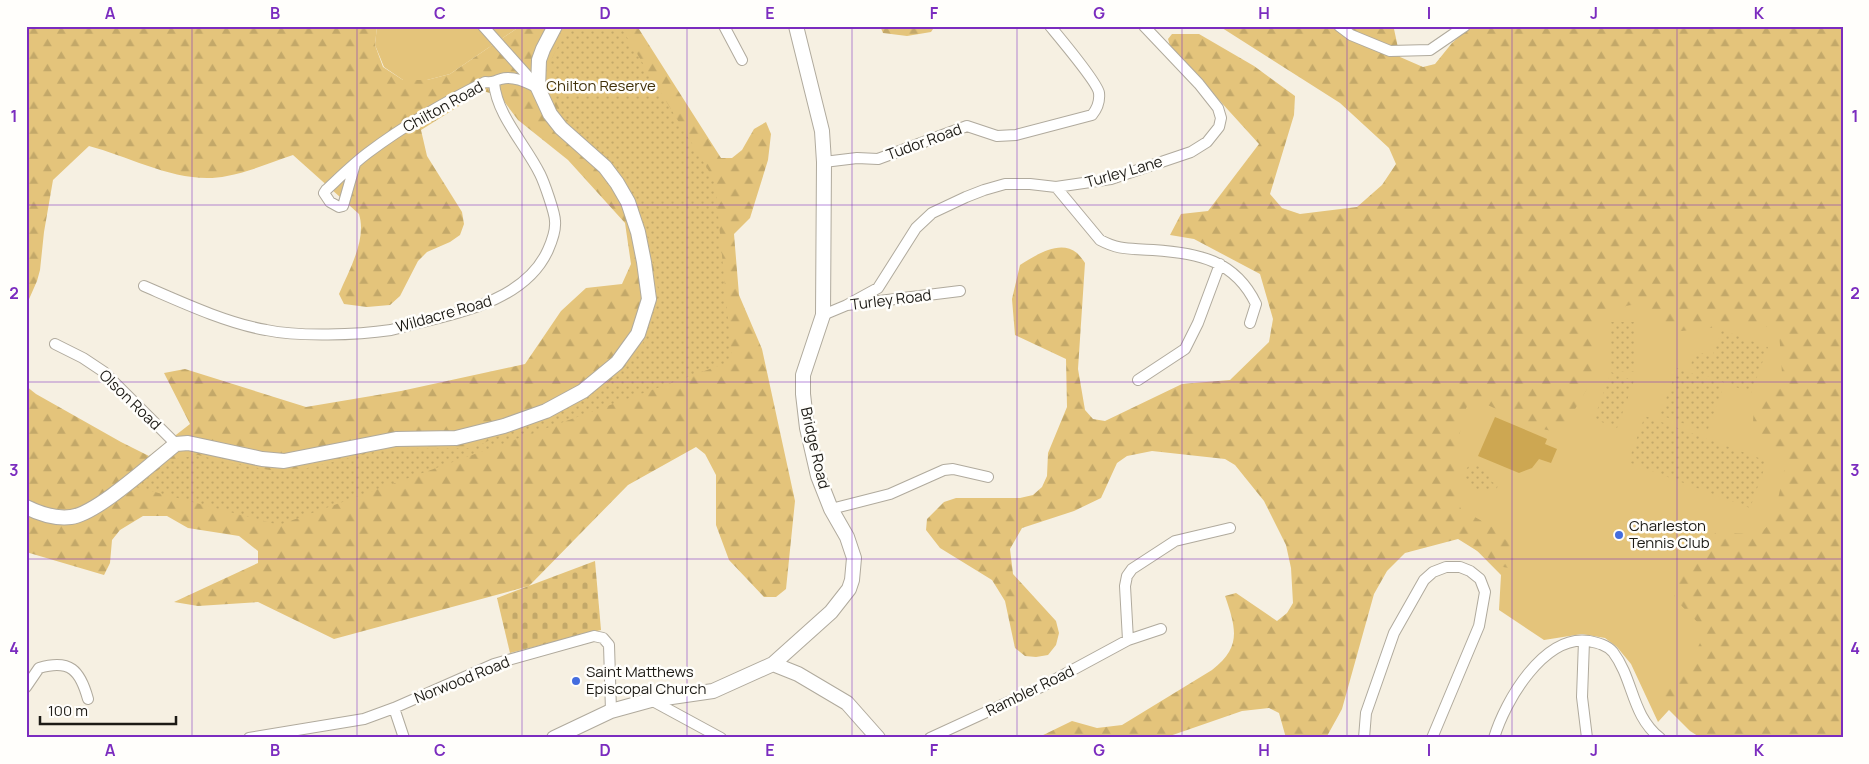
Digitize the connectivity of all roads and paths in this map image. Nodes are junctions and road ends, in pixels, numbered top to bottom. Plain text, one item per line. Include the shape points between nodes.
1 (483, 26) edge
2 (555, 26) edge
3 (724, 26) edge
4 (796, 26) edge
5 (1050, 26) edge
6 (1144, 26) edge
7 (1339, 26) edge
8 (1465, 26) edge
9 (742, 60) dead end
10 (494, 83) junction
11 (538, 88) junction
12 (824, 162) junction
13 (355, 164) dead end
14 (1056, 187) junction
15 (1220, 264) junction
16 (144, 286) dead end
17 (960, 292) dead end
18 (847, 305) junction
19 (823, 315) junction
20 (1250, 323) dead end
21 (55, 344) dead end
22 (1138, 380) dead end
23 (176, 444) junction
24 (988, 477) dead end
25 (26, 507) edge
26 (831, 510) junction
27 (1230, 528) dead end
28 (1161, 629) dead end
29 (1128, 640) junction
30 (1584, 641) junction
31 (773, 664) junction
32 (26, 687) edge
33 (88, 700) dead end
34 (651, 700) junction
35 (394, 708) junction
36 (611, 711) junction
37 (249, 738) edge
38 (404, 738) edge
39 (554, 738) edge
40 (721, 738) edge
41 (878, 738) edge
42 (930, 738) edge
43 (1364, 738) edge
44 (1432, 738) edge
45 (1494, 738) edge
46 (1587, 738) edge
47 (1660, 738) edge

1 - 11 street
2 - 11 street via 539,60
3 - 9 street
4 - 12 street, Bridge Road via 822,131
5 - 12 street, Tudor Road via 1099,92 1098,108 1092,115 1016,135 997,136 967,126 878,159
6 - 14 street, Turley Lane via 1218,108 1219,127 1207,142 1190,152 1111,179
7 - 8 street via 1390,51 1430,50
10 - 11 street, Chilton Road via 502,78 522,80
10 - 13 street, Chilton Road via 485,82 410,123
10 - 16 street, Wildacre Road via 495,96 540,174 556,220 553,240 542,263 526,280 494,300 391,330 306,334 266,330 197,308
11 - 23 street via 550,114 561,128 618,183 638,232 649,299 638,334 617,364 583,392 546,410 504,426 456,438 396,439 284,461 188,443
12 - 19 street, Bridge Road
14 - 15 street via 1100,240 1110,246 1175,252
14 - 18 street, Turley Lane via 1005,184 932,213 916,228 878,288
15 - 20 street via 1250,291 1256,304
15 - 22 street via 1185,348
17 - 18 street, Turley Road
18 - 19 street, Turley Road
19 - 26 street, Bridge Road via 803,375 803,394 818,476
21 - 23 street, Olson Road via 104,372
23 - 25 street via 94,509 72,517 52,517
24 - 26 street via 944,470 890,494
26 - 31 street, Bridge Road via 847,537 854,558 849,589 831,612
27 - 29 street via 1175,540 1132,569 1124,586
28 - 29 street, Rambler Road
29 - 42 street, Rambler Road via 1041,687
30 - 45 street via 1571,641 1537,665 1506,706
30 - 46 street via 1582,697
30 - 47 street via 1599,643 1611,650 1624,668 1637,710
31 - 34 street, Bridge Road via 713,691
31 - 41 street via 798,674 846,703
32 - 33 street via 39,668 52,664 65,666 76,671 84,683
34 - 36 street, Bridge Road
34 - 40 street
35 - 36 street, Norwood Road via 494,664 594,636 609,645
35 - 37 street, Norwood Road via 364,720
35 - 38 street
36 - 39 street, Bridge Road
43 - 44 street via 1366,713 1394,633 1424,580 1446,567 1460,567 1480,579 1485,592 1483,610 1480,626

